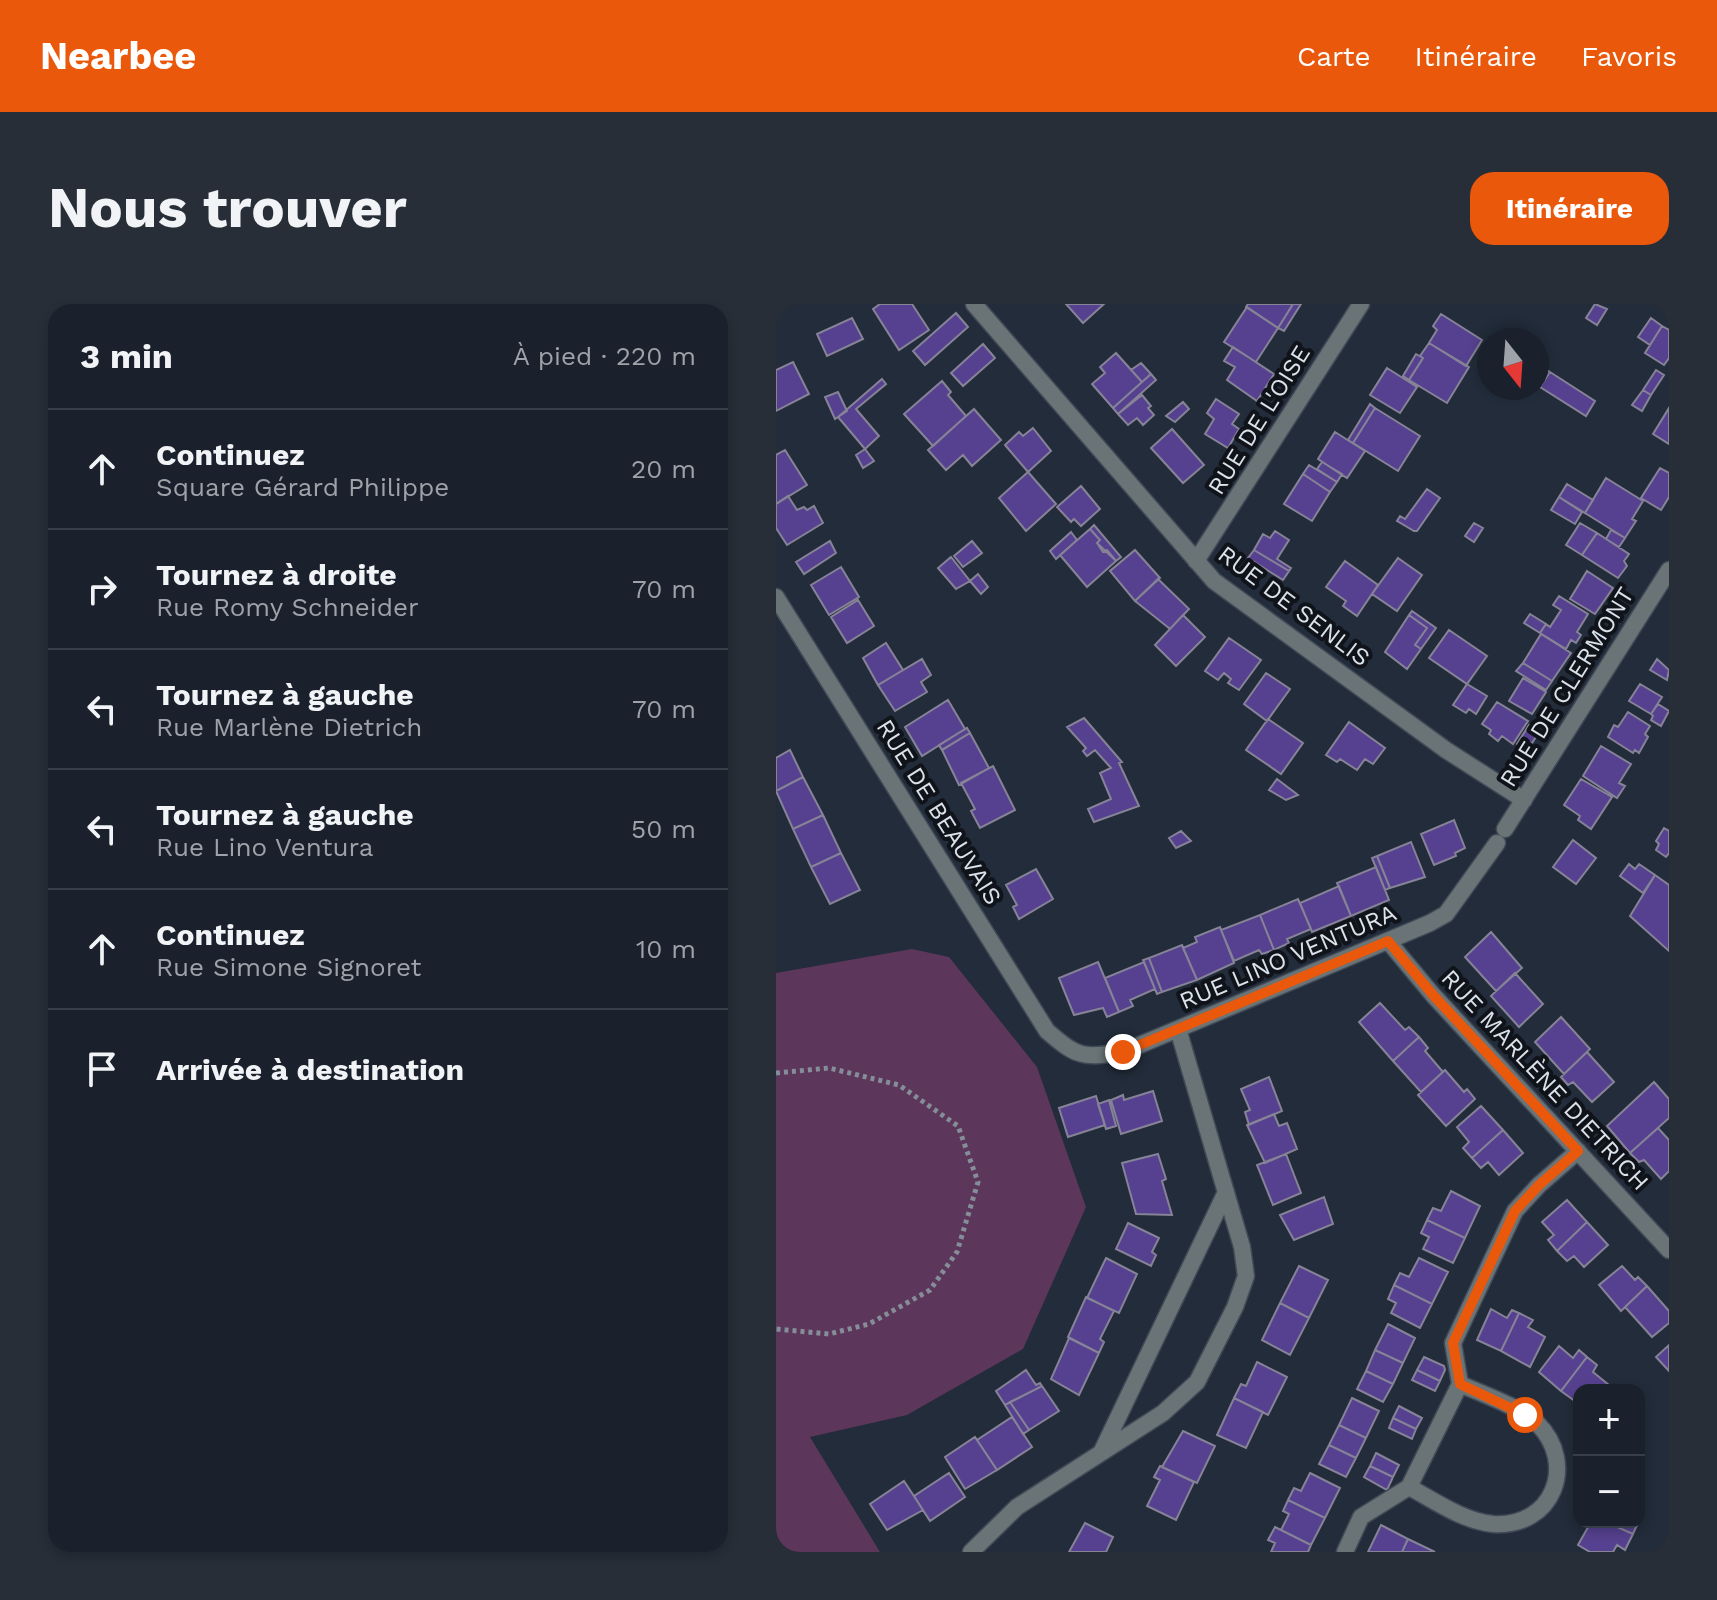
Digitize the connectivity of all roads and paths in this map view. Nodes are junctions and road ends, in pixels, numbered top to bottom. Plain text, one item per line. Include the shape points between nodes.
1 (974, 304) edge
2 (1361, 304) edge
3 (1196, 561) junction
4 (1669, 570) edge
5 (776, 597) edge
6 (1524, 800) junction
7 (1501, 836) joint
8 (1388, 941) junction
9 (1178, 1029) junction
10 (776, 1073) edge
11 (1578, 1151) junction
12 (1226, 1192) junction
13 (1669, 1250) edge
14 (776, 1329) edge
15 (1460, 1384) junction
16 (1101, 1453) junction
17 (1409, 1487) junction
18 (978, 1549) edge
19 (1345, 1552) edge

1 - 3 street, RUE DE SENLIS
2 - 3 street, RUE DE L'OISE
3 - 6 street, RUE DE SENLIS via 1240,600 1446,750
4 - 6 street, RUE DE CLERMONT
5 - 9 street, RUE DE BEAUVAIS via 1047,1031 1066,1048 1091,1057 1123,1052
6 - 7 street, RUE DE CLERMONT
7 - 8 street, RUE LINO VENTURA via 1446,914
8 - 9 street, RUE LINO VENTURA
8 - 11 street, RUE MARLÈNE DIETRICH
9 - 12 street, RUE LINO VENTURA
10 - 14 path via 829,1068 899,1085 958,1126 978,1182 957,1252 930,1290 869,1324 829,1334
11 - 13 street, RUE MARLÈNE DIETRICH
11 - 15 street via 1515,1211 1453,1343
12 - 16 street
12 - 16 street, RUE LINO VENTURA via 1246,1276 1235,1307 1197,1382 1163,1413
15 - 17 street
15 - 17 street via 1536,1423 1556,1461 1559,1477 1552,1495 1539,1512 1496,1524 1476,1521
16 - 18 street, RUE LINO VENTURA via 1017,1507
17 - 19 street via 1361,1517

